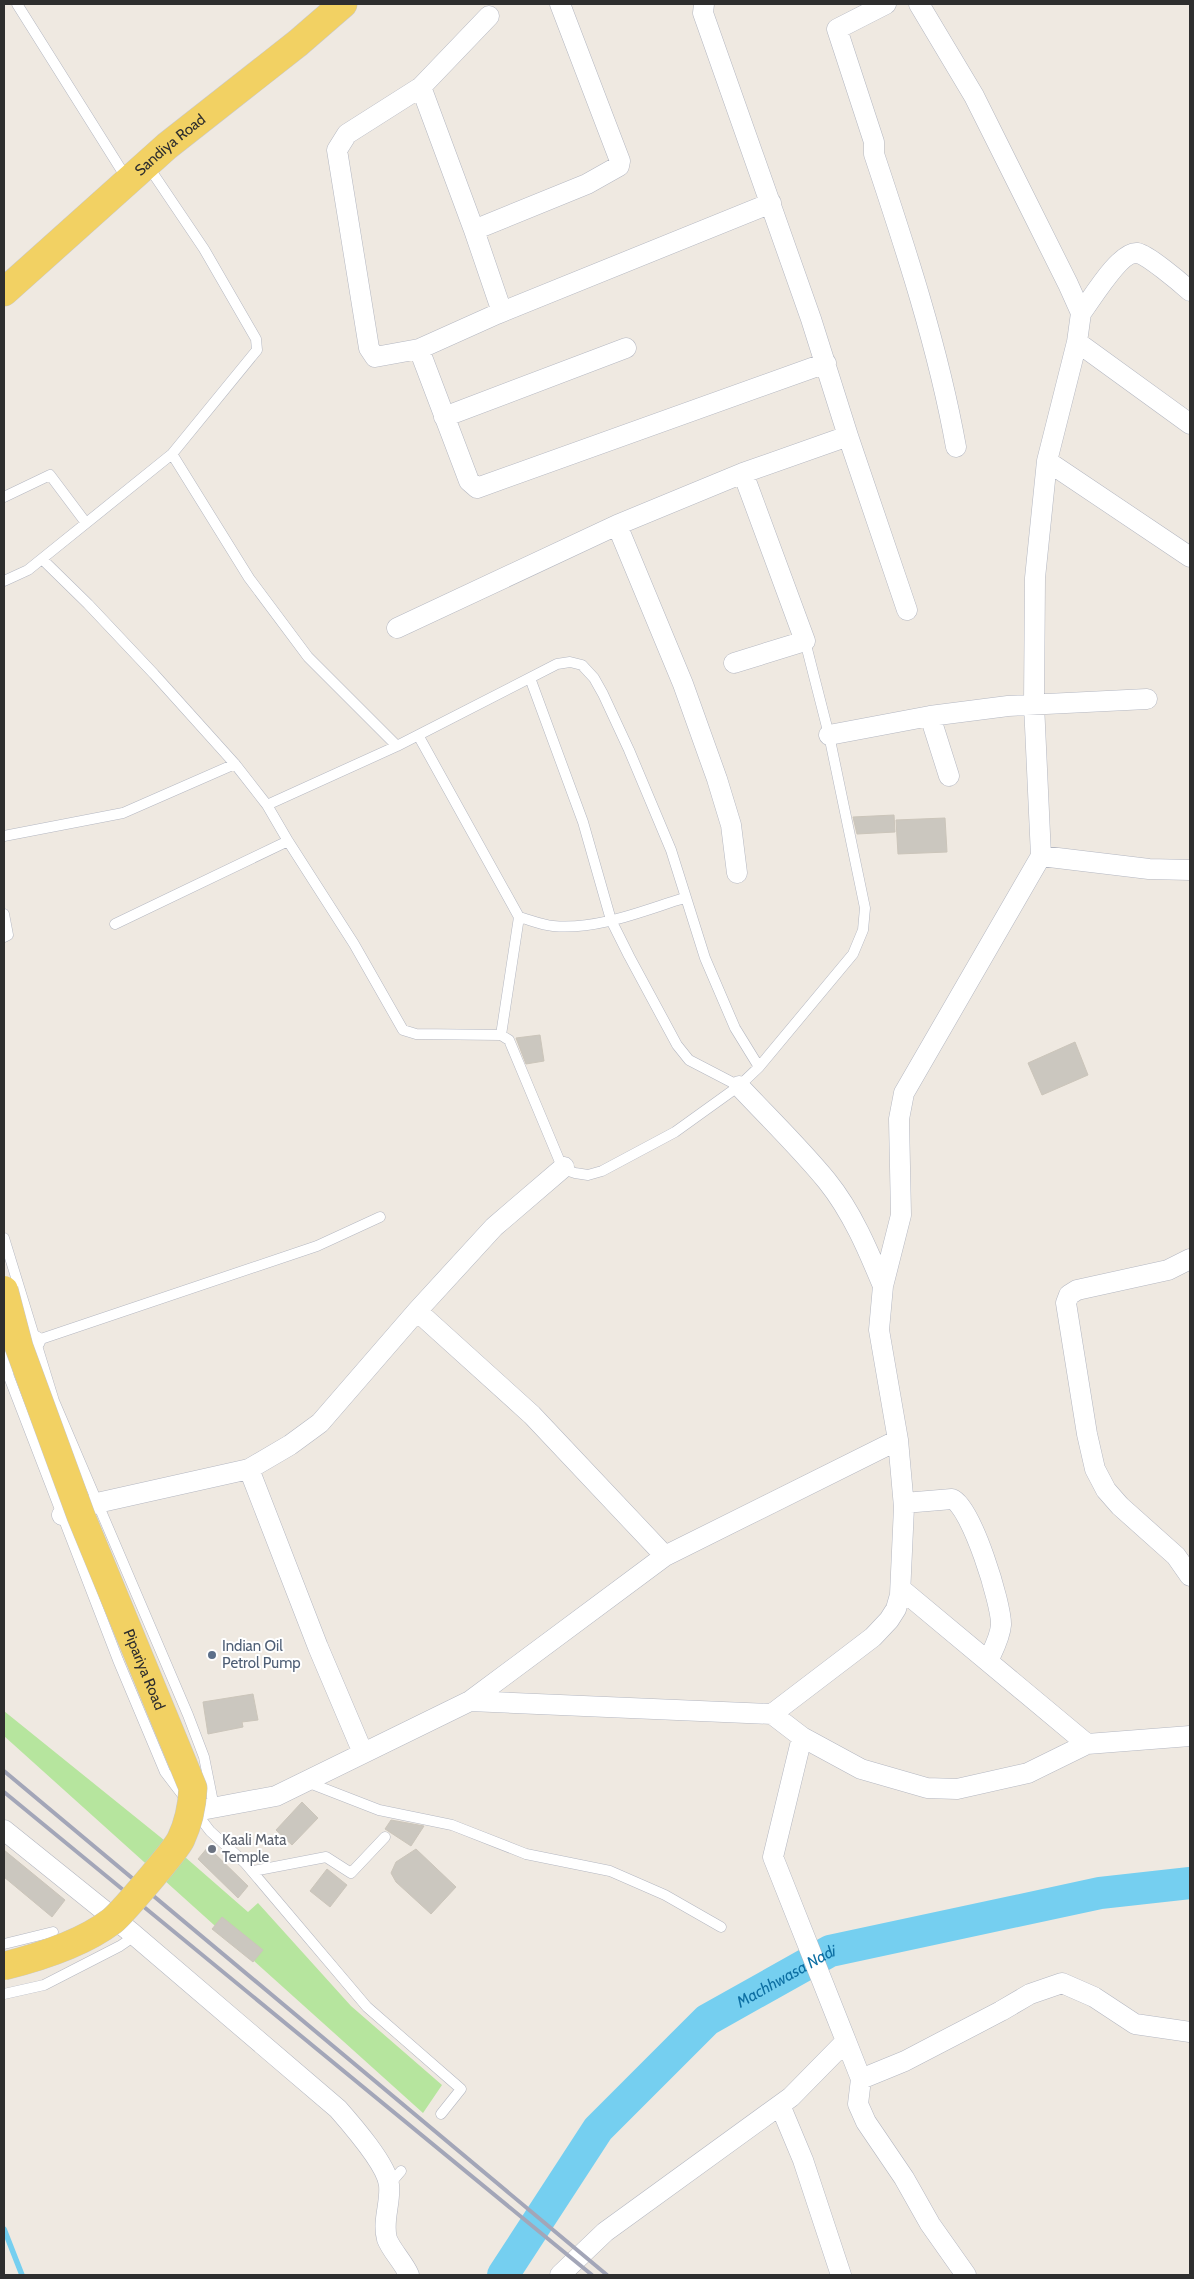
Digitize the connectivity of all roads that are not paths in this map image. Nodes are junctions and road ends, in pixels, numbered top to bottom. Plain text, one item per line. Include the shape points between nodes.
1 (17, 4) edge
2 (343, 4) edge
3 (560, 4) edge
4 (704, 4) edge
5 (886, 4) edge
6 (919, 4) edge
7 (489, 16) dead end
8 (421, 87) junction
9 (138, 173) junction
10 (772, 204) junction
11 (474, 230) junction
12 (1190, 290) edge
13 (4, 292) edge
14 (502, 312) junction
15 (1081, 313) junction
16 (1077, 342) junction
17 (626, 348) dead end
18 (419, 349) junction
19 (826, 363) junction
20 (444, 417) junction
21 (1190, 424) edge
22 (848, 436) junction
23 (956, 447) dead end
24 (172, 454) junction
25 (1047, 461) junction
26 (743, 473) junction
27 (4, 497) edge
28 (86, 522) junction
29 (617, 525) junction
30 (1190, 557) edge
31 (42, 559) junction
32 (4, 581) edge
33 (907, 610) dead end
34 (397, 628) dead end
35 (805, 641) junction
36 (734, 663) dead end
37 (530, 678) junction
38 (1147, 699) dead end
39 (1034, 704) junction
40 (930, 716) junction
41 (418, 734) junction
42 (829, 735) junction
43 (397, 746) junction
44 (235, 764) junction
45 (949, 776) dead end
46 (267, 805) junction
47 (4, 836) edge
48 (288, 841) junction
49 (1041, 856) junction
50 (1190, 870) edge
51 (737, 873) dead end
52 (684, 898) junction
53 (4, 914) edge
54 (519, 917) junction
55 (611, 920) junction
56 (115, 924) dead end
57 (4, 937) edge
58 (501, 1035) junction
59 (759, 1067) junction
60 (738, 1086) junction
61 (564, 1167) junction
62 (380, 1218) dead end
63 (4, 1238) edge
64 (1190, 1259) edge
65 (883, 1286) junction
66 (4, 1290) edge
67 (417, 1311) junction
68 (35, 1342) junction
69 (4, 1353) edge
70 (4, 1357) edge
71 (898, 1440) junction
72 (249, 1469) junction
73 (97, 1503) junction
74 (904, 1503) junction
75 (62, 1515) junction
76 (665, 1556) junction
77 (1190, 1576) edge
78 (901, 1589) junction
79 (988, 1662) junction
80 (470, 1701) junction
81 (772, 1714) junction
82 (1190, 1736) edge
83 (802, 1738) junction
84 (1087, 1744) junction
85 (363, 1754) junction
86 (306, 1781) junction
87 (205, 1809) junction
88 (4, 1830) edge
89 (385, 1837) dead end
90 (253, 1871) junction
91 (721, 1927) dead end
92 (53, 1932) dead end
93 (136, 1935) junction
94 (4, 1944) edge
95 (4, 1966) edge
96 (4, 1994) edge
97 (1190, 2032) edge
98 (846, 2041) junction
99 (861, 2079) junction
100 (780, 2104) junction
101 (441, 2114) dead end
102 (409, 2275) edge
103 (560, 2275) edge
104 (842, 2275) edge
105 (966, 2275) edge

1 - 9 lane
2 - 9 main road, Sandiya Road
3 - 11 street via 620,161 619,166 587,184
4 - 10 street via 703,13
5 - 23 street via 837,29 914,272 948,402
6 - 15 street via 974,96
7 - 8 street
8 - 11 street
8 - 18 street via 347,134 337,150 369,348 375,357
9 - 13 main road, Sandiya Road
9 - 24 lane via 204,248 258,346 247,364
10 - 14 street
10 - 19 street
11 - 14 street
12 - 15 street via 1143,254 1133,253 1116,266
14 - 18 street
15 - 16 street
16 - 21 street
16 - 25 street
17 - 20 street
18 - 20 street
19 - 20 street via 478,488 470,482
19 - 22 street
22 - 26 street
22 - 33 street
24 - 28 lane
24 - 43 lane via 249,578 308,657
25 - 30 street
25 - 39 street via 1035,578
26 - 29 street
26 - 35 street
27 - 28 lane via 50,475
28 - 31 lane
29 - 34 street
29 - 51 street via 683,684 717,779 731,825
31 - 32 lane via 28,570
31 - 44 lane via 95,611
35 - 36 street
35 - 42 lane
37 - 41 lane
37 - 52 lane via 557,664 570,662 582,665 594,678 655,810 671,850
37 - 55 lane via 583,822
38 - 39 street
39 - 40 street
39 - 49 street
40 - 42 street
40 - 45 street
41 - 43 lane
41 - 54 lane
42 - 59 lane via 865,908 863,930 853,954
43 - 46 lane
44 - 46 lane
44 - 47 lane via 123,813
46 - 48 lane
48 - 56 lane
48 - 58 lane via 354,944 403,1030 416,1034
49 - 50 street via 1149,869
49 - 65 street via 904,1093 899,1119 901,1215
52 - 55 lane
52 - 59 lane via 735,1028
53 - 57 lane via 8,935
54 - 55 lane via 551,926 570,927
54 - 58 lane
55 - 60 lane via 677,1045 689,1060
58 - 61 lane via 509,1040
59 - 60 lane
60 - 61 lane via 675,1132 602,1171 588,1175
60 - 65 street via 828,1182 846,1208
61 - 67 street via 494,1227
62 - 68 lane via 317,1246
63 - 68 lane
64 - 77 street via 1168,1270 1077,1290 1069,1295 1066,1303 1095,1469 1106,1490 1120,1506 1176,1556
65 - 71 street via 880,1330
66 - 95 main road, Pipariya Road, bridge via 19,1347 78,1508 193,1788 191,1811 180,1841 113,1920 81,1939
67 - 72 street via 320,1423 290,1446
67 - 76 street via 532,1415
68 - 69 street
68 - 73 lane via 54,1401
70 - 75 lane
71 - 74 street
71 - 76 street
72 - 73 street
72 - 85 street
73 - 75 street
73 - 87 lane via 204,1757
74 - 78 street
74 - 79 street via 957,1500 973,1528 998,1598 1001,1616 1000,1634
75 - 87 lane via 165,1772
76 - 80 street
78 - 79 street
78 - 81 street via 896,1609 873,1636
79 - 84 street
80 - 81 street
80 - 85 street
81 - 83 street
82 - 84 street
83 - 84 street via 861,1769 926,1788 957,1789 1028,1773
83 - 98 street via 773,1857
85 - 86 street
86 - 87 street via 276,1796
86 - 91 lane via 378,1810 452,1825 526,1854 610,1870 665,1895
87 - 90 lane via 210,1831
88 - 93 street
89 - 90 lane via 351,1873 326,1857
90 - 101 lane via 367,2007 461,2088
92 - 94 lane
93 - 96 lane via 44,1985
93 - 102 street via 338,2109 360,2134 395,2178 385,2213 388,2239
97 - 99 street via 1135,2024 1094,1997 1062,1983 1030,1994 905,2061
98 - 99 street
98 - 100 street via 791,2097
99 - 105 street via 858,2104 866,2122
100 - 103 street via 605,2232
100 - 104 street

